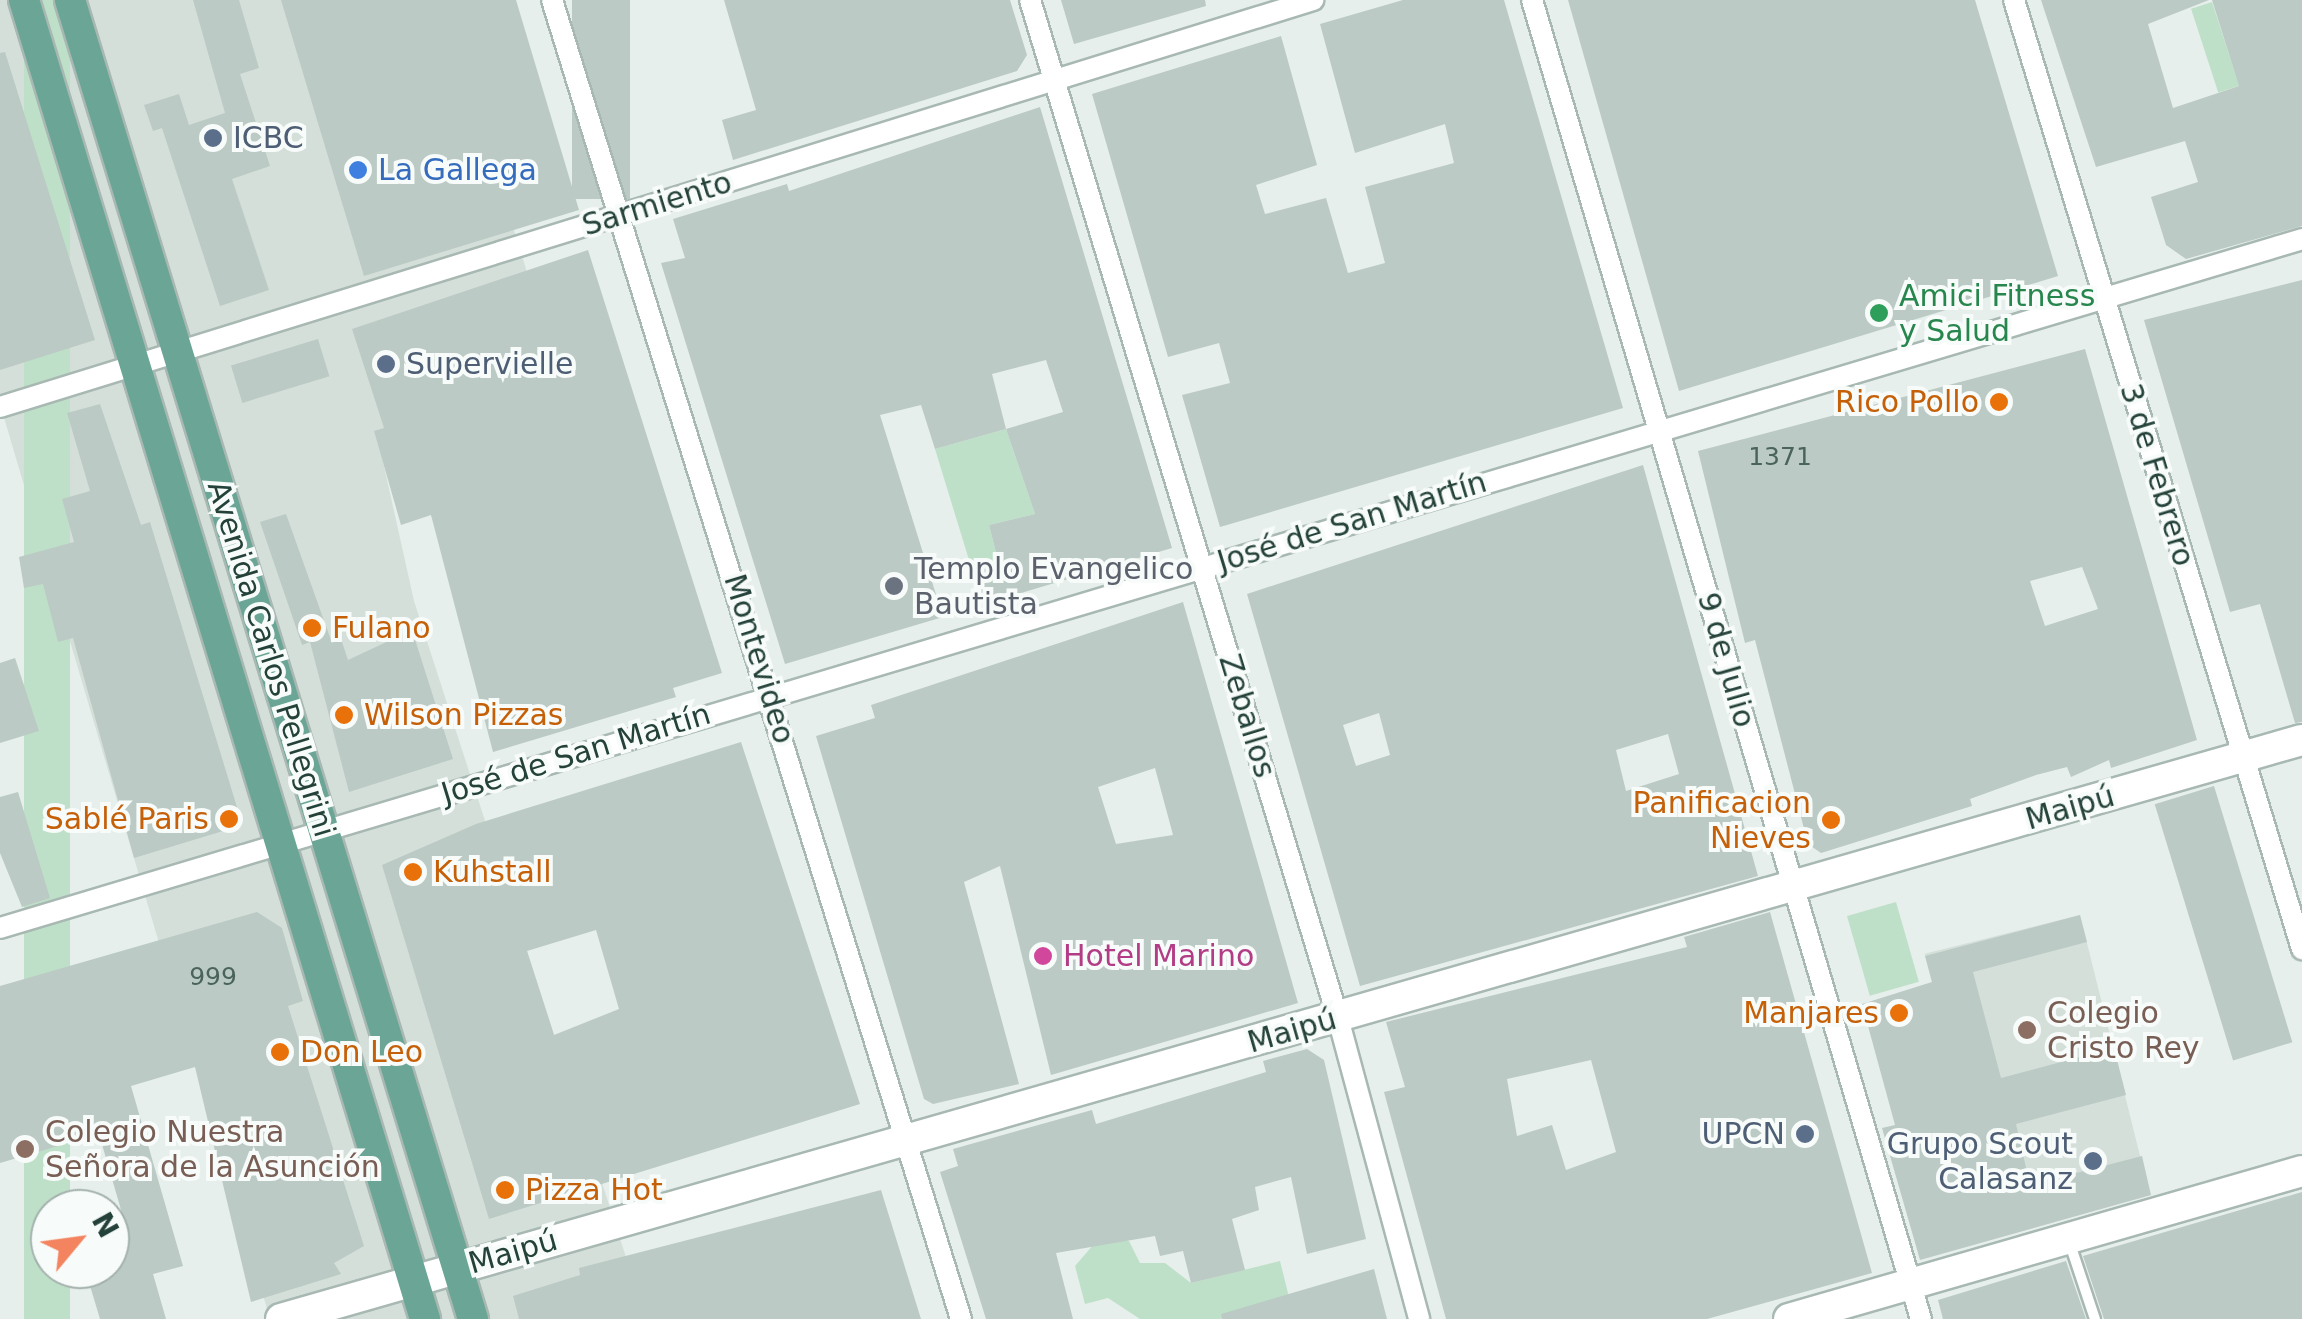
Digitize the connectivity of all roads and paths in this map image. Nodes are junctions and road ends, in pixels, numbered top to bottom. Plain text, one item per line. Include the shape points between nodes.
1 (24, 0) edge
2 (70, 0) edge
3 (552, 0) edge
4 (1030, 0) edge
5 (1313, 0) edge
6 (1532, 0) edge
7 (2014, 0) edge
8 (1054, 80) junction
9 (622, 215) junction
10 (2302, 239) edge
11 (2104, 298) junction
12 (178, 353) junction
13 (136, 366) junction
14 (0, 407) edge
15 (1659, 431) junction
16 (1202, 567) junction
17 (770, 696) junction
18 (2302, 740) edge
19 (2242, 758) junction
20 (323, 829) junction
21 (281, 842) junction
22 (1794, 888) junction
23 (0, 928) edge
24 (2302, 948) edge
25 (1338, 1018) junction
26 (907, 1141) junction
27 (2302, 1171) edge
28 (2068, 1240) junction
29 (457, 1268) junction
30 (414, 1280) junction
31 (1911, 1285) junction
32 (281, 1319) edge
33 (425, 1319) edge
34 (472, 1319) edge
35 (961, 1319) edge
36 (1419, 1319) edge
37 (1789, 1319) edge
38 (1921, 1319) edge
39 (2095, 1319) edge

1 - 13 main road, Avenida Carlos Pellegrini
2 - 12 main road, Avenida Carlos Pellegrini
3 - 9 street, Montevideo
4 - 8 street, Zeballos
5 - 8 street, Sarmiento
6 - 15 street, 9 de Julio
7 - 11 street, 3 de Febrero
8 - 9 street, Sarmiento
8 - 16 street, Zeballos
9 - 12 street, Sarmiento
9 - 17 street, Montevideo
10 - 11 street, José de San Martín
11 - 15 street, José de San Martín
11 - 19 street, 3 de Febrero
12 - 13 street, Sarmiento
12 - 20 main road, Avenida Carlos Pellegrini
13 - 14 street, Sarmiento
13 - 21 main road, Avenida Carlos Pellegrini
15 - 16 street, José de San Martín
15 - 22 street, 9 de Julio
16 - 17 street, José de San Martín
16 - 25 street, Zeballos
17 - 20 street, José de San Martín
17 - 26 street, Montevideo
18 - 19 main road, Maipú
19 - 22 main road, Maipú
19 - 24 street, 3 de Febrero
20 - 21 street, José de San Martín
20 - 29 main road, Avenida Carlos Pellegrini
21 - 23 street, José de San Martín
21 - 30 main road, Avenida Carlos Pellegrini
22 - 25 main road, Maipú
22 - 31 street, 9 de Julio
25 - 26 main road, Maipú
25 - 36 street, Zeballos
26 - 29 main road, Maipú
26 - 35 street, Montevideo
27 - 28 main road
28 - 31 main road
28 - 39 lane
29 - 30 main road, Maipú
29 - 34 main road, Avenida Carlos Pellegrini
30 - 32 main road, Maipú
30 - 33 main road, Avenida Carlos Pellegrini
31 - 37 main road
31 - 38 street, 9 de Julio

